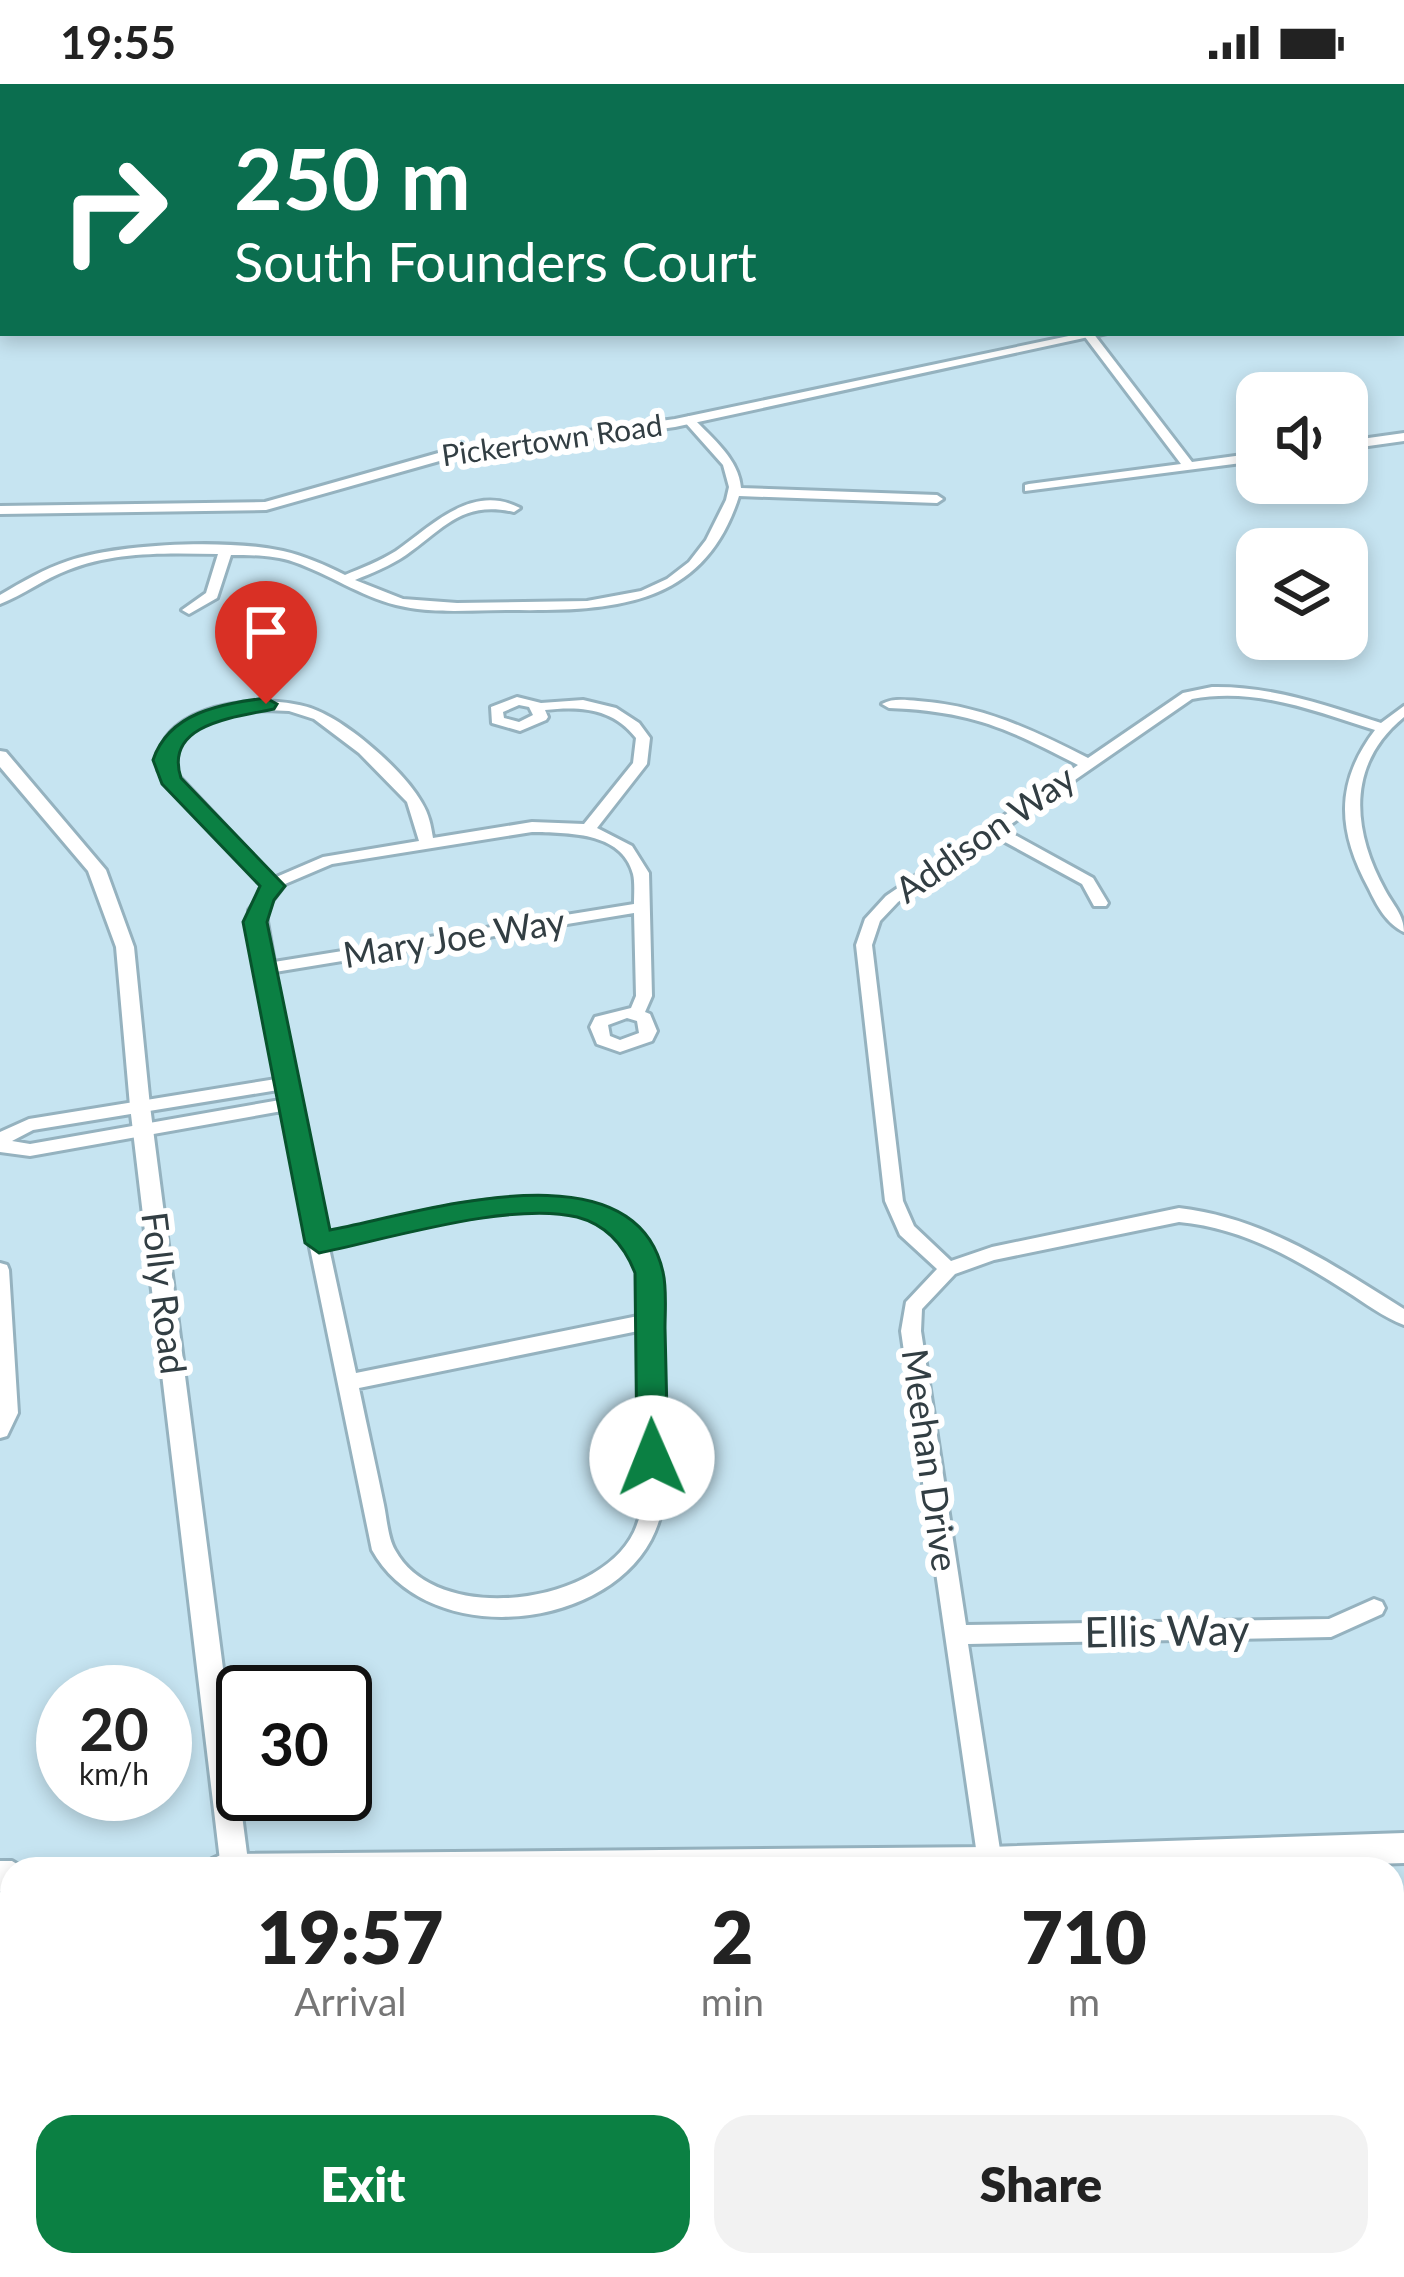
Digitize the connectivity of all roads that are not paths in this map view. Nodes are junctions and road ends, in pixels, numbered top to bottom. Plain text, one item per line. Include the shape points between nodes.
1 (1086, 336) edge
2 (1096, 336) edge
3 (688, 420) junction
4 (1404, 437) edge
5 (1368, 442) edge
6 (1236, 460) edge
7 (1189, 466) junction
8 (1029, 488) dead end
9 (738, 493) junction
10 (938, 499) dead end
11 (514, 508) dead end
12 (0, 510) edge
13 (225, 552) junction
14 (347, 579) junction
15 (0, 601) edge
16 (189, 610) dead end
17 (889, 704) dead end
18 (539, 707) dead end
19 (1404, 710) edge
20 (1380, 728) junction
21 (0, 756) edge
22 (1086, 763) junction
23 (588, 829) junction
24 (993, 829) junction
25 (427, 844) junction
26 (273, 886) junction
27 (1100, 903) dead end
28 (643, 907) junction
29 (1404, 927) edge
30 (265, 969) junction
31 (636, 1014) dead end
32 (287, 1093) junction
33 (140, 1106) junction
34 (143, 1130) junction
35 (0, 1143) edge
36 (319, 1243) junction
37 (949, 1269) junction
38 (0, 1270) edge
39 (0, 1288) edge
40 (1404, 1318) edge
41 (651, 1321) junction
42 (346, 1383) junction
43 (0, 1430) edge
44 (1374, 1608) dead end
45 (955, 1635) junction
46 (1404, 1848) edge
47 (234, 1857) edge
48 (990, 1857) edge
49 (1198, 1857) edge

1 - 3 street, Pickertown Road
2 - 7 street
3 - 9 street via 736,474
3 - 12 street, Pickertown Road via 449,454 266,506
4 - 5 street
6 - 7 street
7 - 8 street
9 - 10 street
9 - 14 street via 701,560 666,584 616,601 424,606
11 - 14 street via 490,503 453,512 396,556
13 - 14 street via 297,557
13 - 15 street via 97,557 58,568
13 - 16 street via 212,595
17 - 22 street via 965,708
18 - 23 street via 594,706 629,721 643,739 640,764
19 - 20 street
20 - 22 street, Addison Way via 1269,694 1221,690 1176,702
20 - 29 street via 1350,814 1382,903
21 - 33 street, Folly Road via 86,852 107,889 125,947
22 - 24 street, Addison Way
23 - 25 street via 541,826
23 - 28 street via 634,858
24 - 27 street via 1088,881
24 - 37 street, Addison Way via 882,908 864,945 894,1202 907,1231
25 - 26 street via 328,860
25 - 26 street via 412,799 318,715 266,704 214,713 170,743 165,770
26 - 30 street via 255,922
28 - 30 street, Mary Joe Way
28 - 31 street via 644,996
30 - 32 street
32 - 33 street
32 - 34 street
32 - 36 street
33 - 34 street, Folly Road
33 - 35 street via 29,1125
34 - 35 street via 30,1150
34 - 47 street, Folly Road
36 - 41 street via 521,1203 582,1208 638,1245 650,1273
36 - 42 street
37 - 40 street via 1203,1216 1252,1230
37 - 45 street, Meehan Drive via 914,1307 911,1330
38 - 39 street
39 - 43 street via 8,1413
41 - 42 street
41 - 42 street via 646,1527 604,1580 542,1605 449,1600 390,1562 377,1537
44 - 45 street, Ellis Way via 1331,1628
45 - 48 street, Meehan Drive
46 - 49 main road

